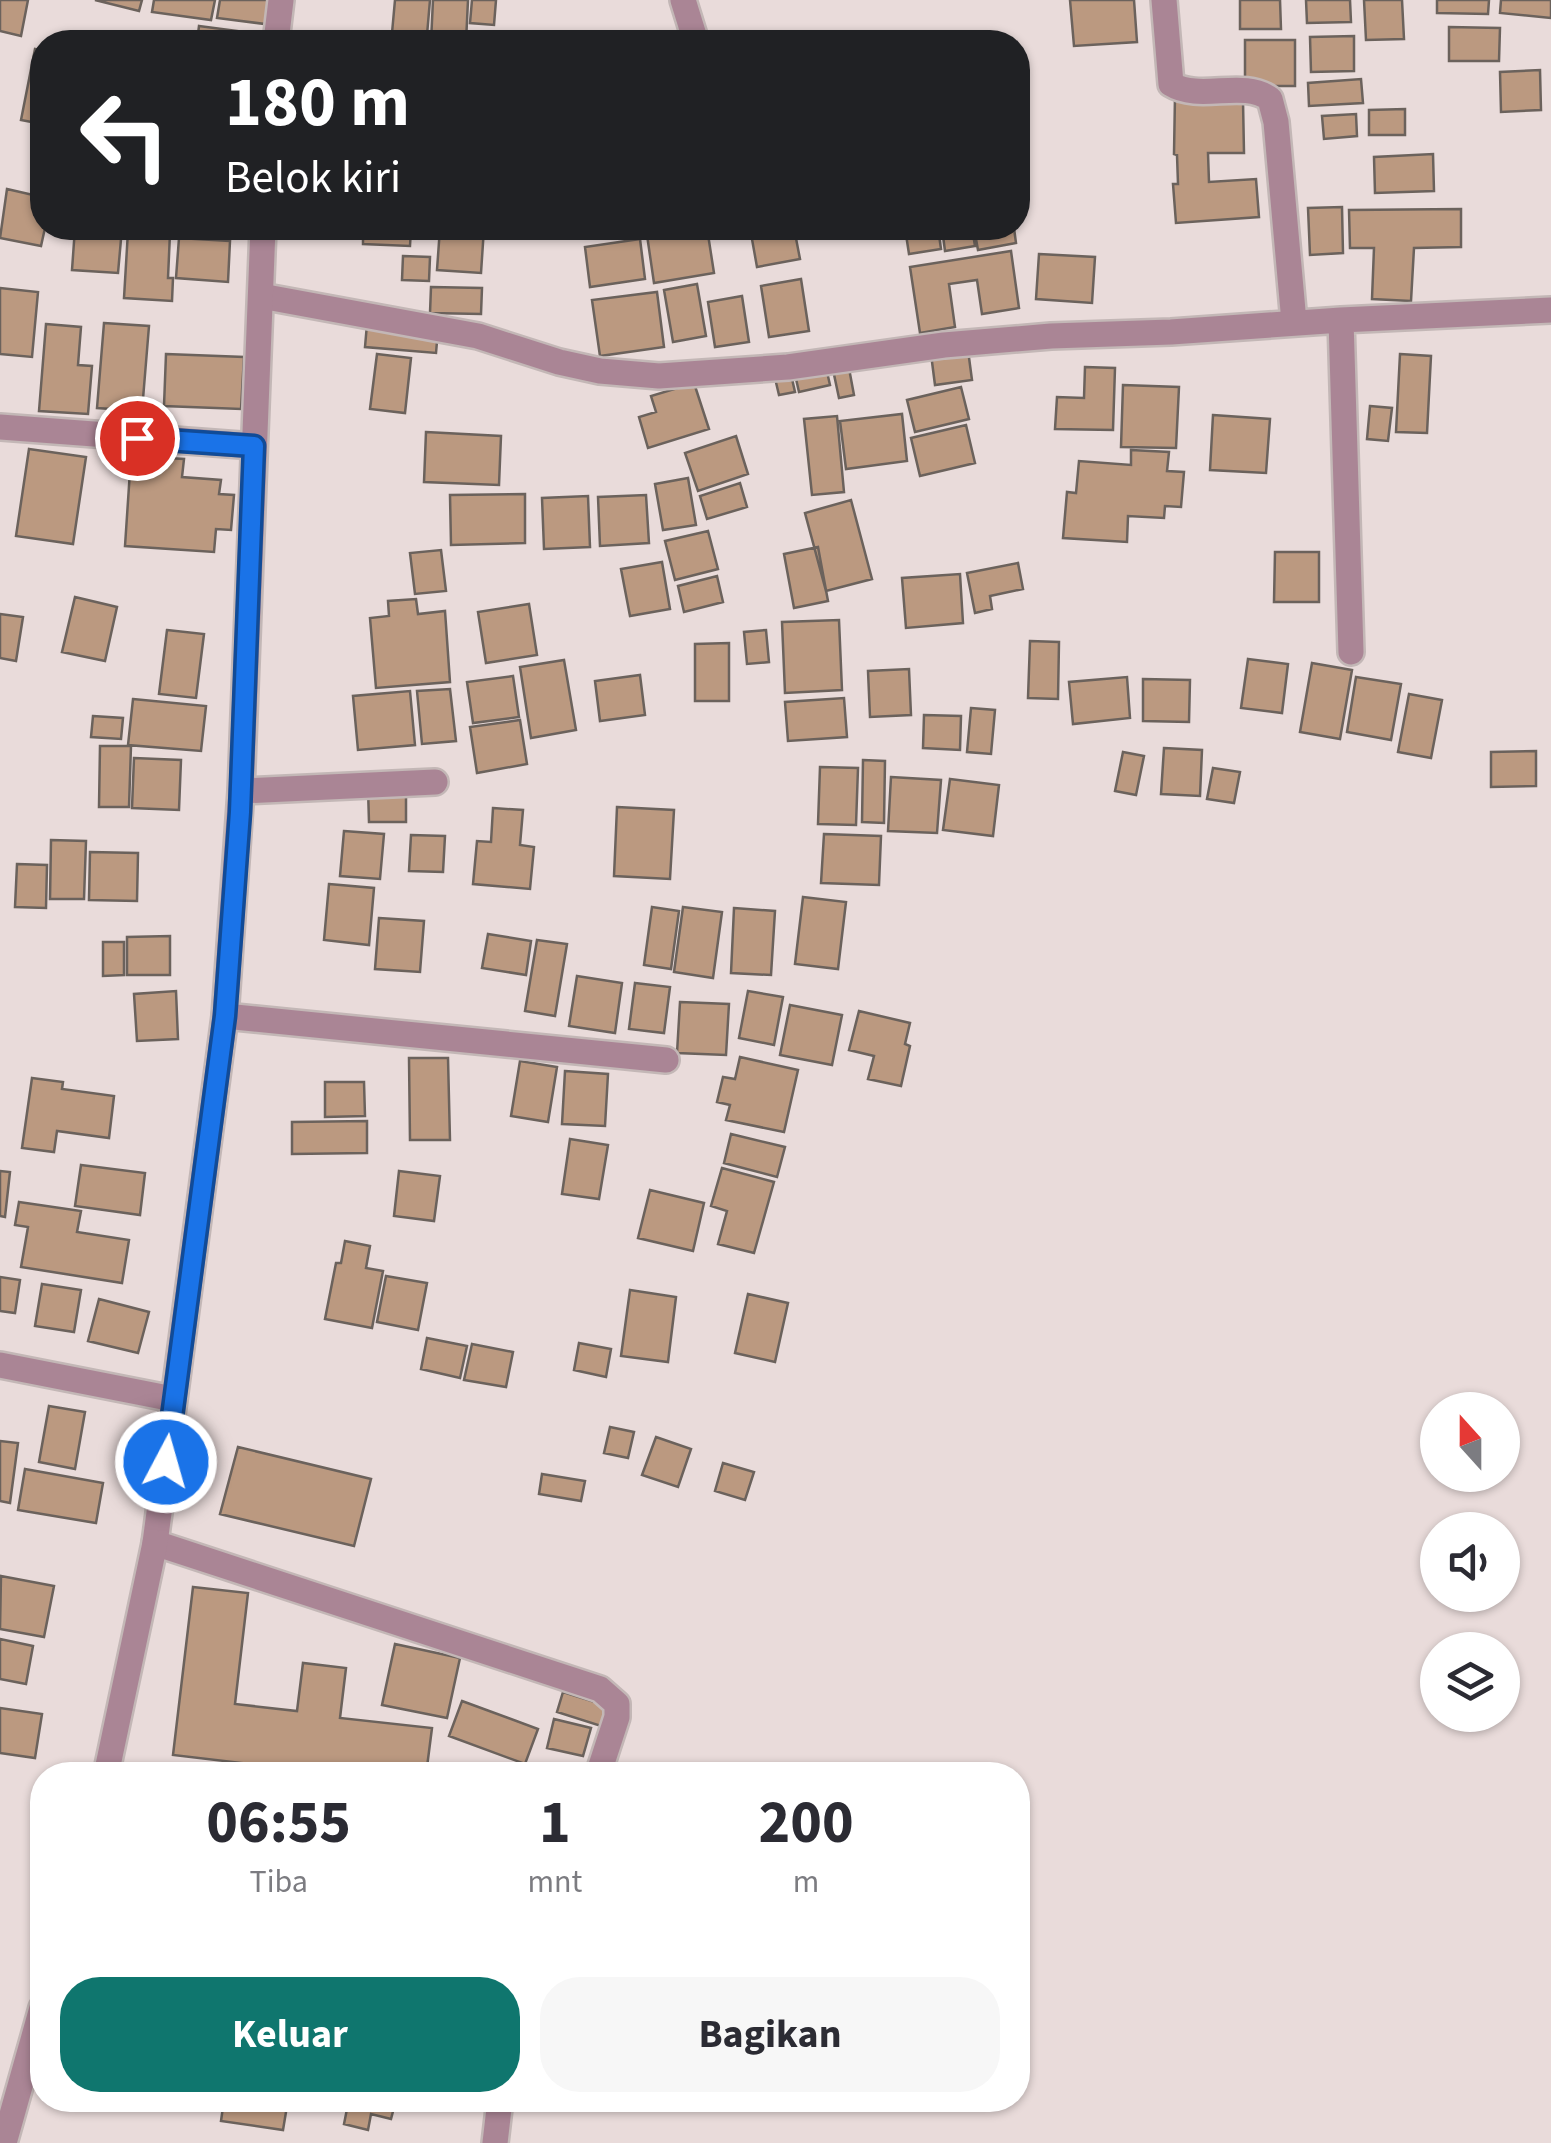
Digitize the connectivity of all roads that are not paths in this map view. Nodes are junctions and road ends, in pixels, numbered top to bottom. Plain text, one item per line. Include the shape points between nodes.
1 (281, 0) edge
2 (683, 0) edge
3 (1164, 0) edge
4 (277, 30) edge
5 (692, 30) edge
6 (262, 240) edge
7 (260, 296) junction
8 (1551, 310) edge
9 (1342, 320) junction
10 (1294, 322) junction
11 (0, 428) edge
12 (254, 446) junction
13 (1351, 652) dead end
14 (435, 782) dead end
15 (241, 791) junction
16 (225, 1016) junction
17 (666, 1060) dead end
18 (0, 1366) edge
19 (173, 1399) junction
20 (155, 1543) junction
21 (109, 1762) edge
22 (602, 1762) edge
23 (30, 2051) edge
24 (499, 2112) edge
25 (4, 2143) edge
26 (495, 2143) edge

1 - 4 street
2 - 5 street
3 - 10 street via 1168,75 1175,88 1256,92 1270,99
6 - 7 street
7 - 10 street via 478,336 600,371 659,376 998,340
7 - 12 street
8 - 9 street
9 - 10 street
9 - 13 street
11 - 12 street
12 - 15 street
14 - 15 street
15 - 16 street
16 - 17 street
16 - 19 street
18 - 19 street
19 - 20 street
20 - 21 street
20 - 22 street via 600,1689 617,1704 618,1717
23 - 25 street
24 - 26 street

